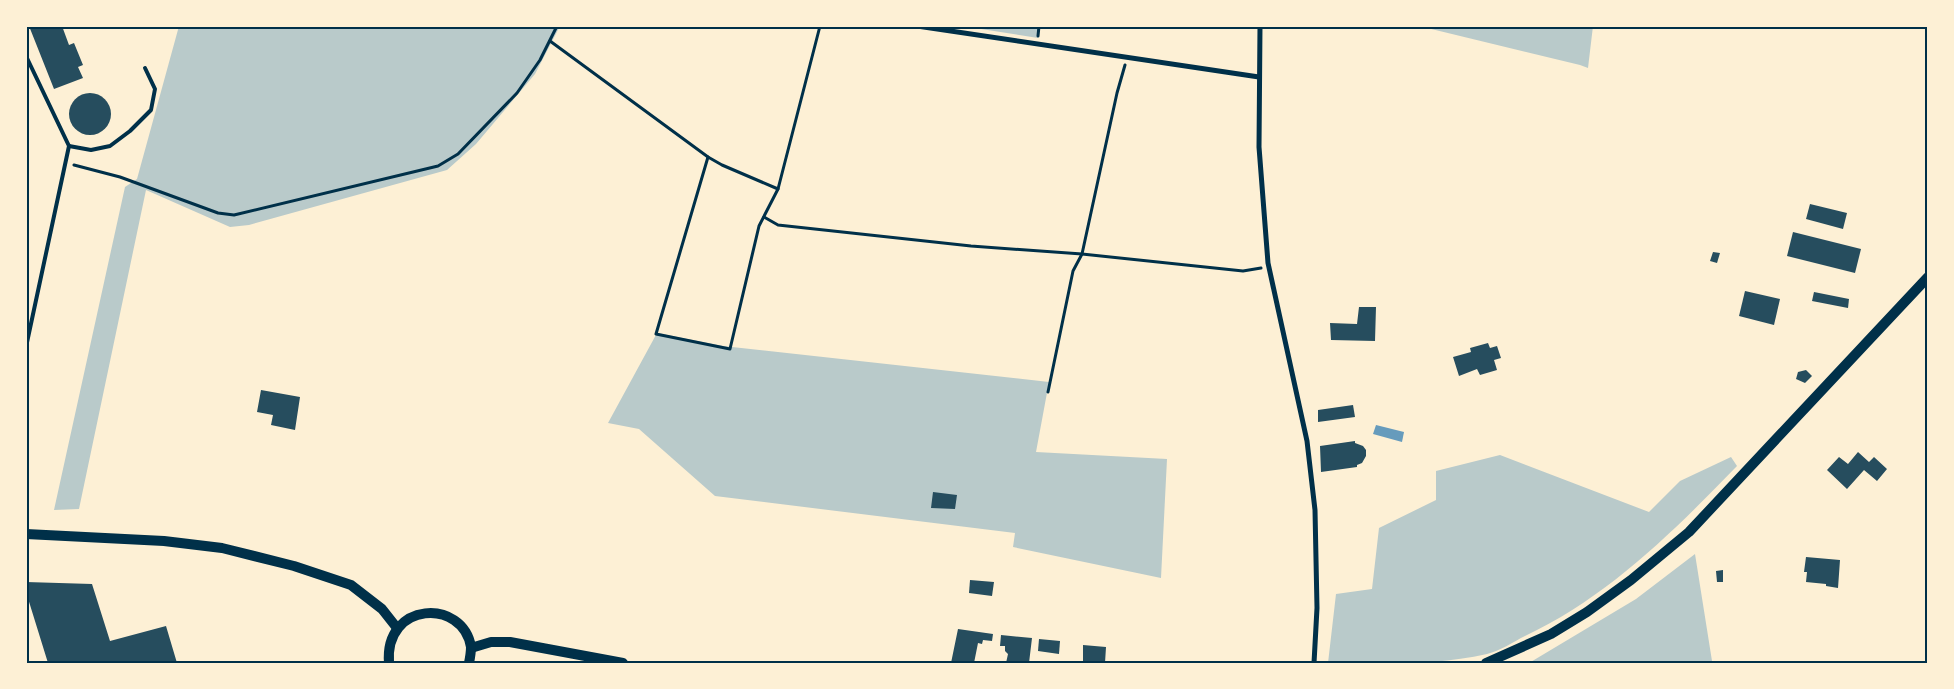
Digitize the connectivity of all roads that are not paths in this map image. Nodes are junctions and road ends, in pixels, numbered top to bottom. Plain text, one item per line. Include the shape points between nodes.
1 (917, 26) edge
2 (1260, 26) edge
3 (26, 56) edge
4 (145, 68) dead end
5 (1259, 77) junction
6 (69, 146) junction
7 (1926, 283) edge
8 (26, 347) edge
9 (26, 534) edge
10 (397, 628) junction
11 (471, 648) junction
12 (389, 663) edge
13 (469, 663) edge
14 (623, 663) edge
15 (1314, 663) edge
16 (1486, 663) edge

1 - 5 street
2 - 5 street
3 - 6 lane
4 - 6 lane via 155,89 151,110 110,146 91,150
5 - 15 street via 1259,147 1268,266 1307,441 1315,510 1317,608
6 - 8 lane
7 - 16 main road via 1689,532 1587,612 1551,634
9 - 10 main road via 164,540 222,548 276,561 351,585 382,609
10 - 11 main road via 409,618 426,613 439,614 454,620 465,632
10 - 12 main road via 389,643
11 - 13 main road
11 - 14 main road via 491,642 510,642

